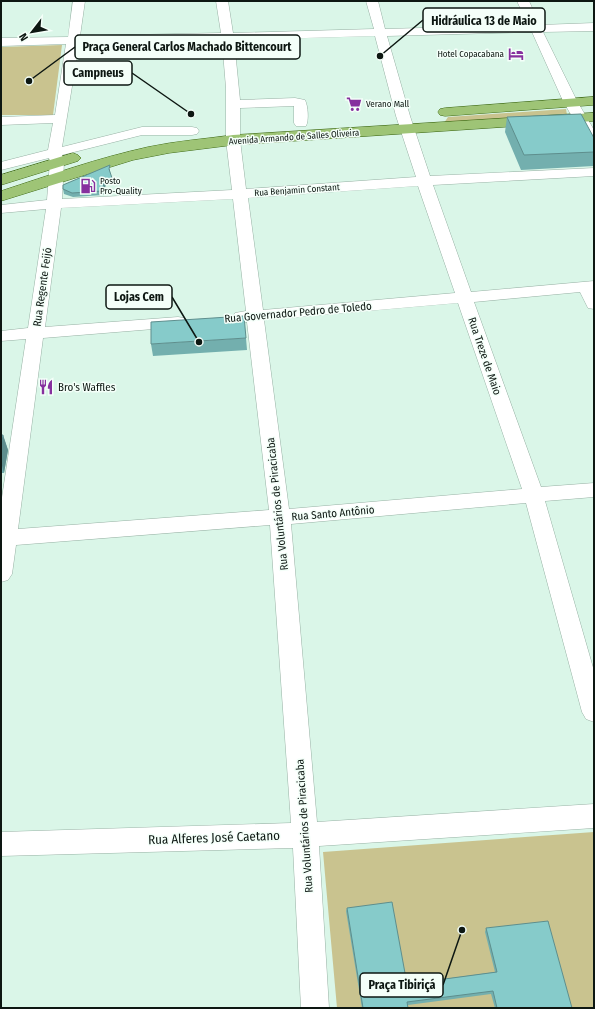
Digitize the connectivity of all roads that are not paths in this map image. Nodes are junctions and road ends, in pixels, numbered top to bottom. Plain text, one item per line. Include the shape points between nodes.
1 (79, 1) edge
2 (222, 1) edge
3 (372, 1) edge
4 (523, 1) edge
5 (594, 27) edge
6 (534, 29) junction
7 (382, 32) junction
8 (227, 37) junction
9 (73, 41) junction
10 (1, 42) edge
11 (570, 101) junction
12 (594, 101) edge
13 (233, 104) junction
14 (435, 113) dead end
15 (419, 114) dead end
16 (403, 116) junction
17 (594, 117) edge
18 (579, 118) junction
19 (61, 119) junction
20 (1, 121) edge
21 (301, 123) junction
22 (409, 130) junction
23 (234, 134) junction
24 (594, 142) edge
25 (56, 164) junction
26 (1, 166) edge
27 (594, 172) edge
28 (1, 180) edge
29 (424, 181) junction
30 (240, 194) junction
31 (1, 196) edge
32 (54, 204) junction
33 (1, 209) edge
34 (589, 286) edge
35 (464, 298) junction
36 (594, 304) edge
37 (255, 316) junction
38 (224, 318) edge
39 (192, 321) edge
40 (36, 333) junction
41 (1, 336) edge
42 (594, 490) edge
43 (534, 496) junction
44 (280, 517) junction
45 (4, 538) edge
46 (1, 574) edge
47 (594, 712) edge
48 (594, 816) edge
49 (305, 835) junction
50 (1, 844) edge
51 (315, 1008) edge

1 - 9 street, Rua Regente Feijó
2 - 8 street, Rua Voluntários de Piracicaba
3 - 7 street, Rua Treze de Maio
4 - 6 street
5 - 6 street
6 - 7 street
6 - 11 street
7 - 8 street
7 - 16 street, Rua Treze de Maio
8 - 9 street
8 - 13 street, Rua Voluntários de Piracicaba
9 - 10 street
9 - 19 street, Rua Regente Feijó
11 - 12 main road
11 - 14 main road
11 - 18 street
13 - 21 street via 300,103
13 - 23 street, Rua Voluntários de Piracicaba
15 - 16 main road, Avenida Armando de Salles Oliveira
16 - 21 main road, Avenida Armando de Salles Oliveira
16 - 22 street, Rua Treze de Maio
17 - 18 main road, Avenida Armando de Salles Oliveira
18 - 22 main road, Avenida Armando de Salles Oliveira
18 - 24 street
19 - 20 street
19 - 25 street, Rua Regente Feijó
21 - 23 main road, Avenida Armando de Salles Oliveira
22 - 23 main road, Avenida Armando de Salles Oliveira
22 - 29 street, Rua Treze de Maio
23 - 25 main road, Avenida Armando de Salles Oliveira via 147,153
23 - 25 main road, Avenida Armando de Salles Oliveira via 192,131 134,141
23 - 30 street, Rua Voluntários de Piracicaba
25 - 26 street
25 - 28 main road, Avenida Armando de Salles Oliveira
25 - 31 main road, Avenida Armando de Salles Oliveira
25 - 32 street, Rua Regente Feijó
27 - 29 street, Rua Benjamin Constant
29 - 30 street, Rua Benjamin Constant
29 - 35 street, Rua Treze de Maio
30 - 32 street, Rua Benjamin Constant
30 - 37 street, Rua Voluntários de Piracicaba
32 - 33 street, Rua Benjamin Constant
32 - 40 street, Rua Regente Feijó
34 - 35 street, Rua Governador Pedro de Toledo
34 - 36 street
35 - 37 street, Rua Governador Pedro de Toledo
35 - 43 street, Rua Treze de Maio
37 - 38 street, Rua Governador Pedro de Toledo
37 - 44 street, Rua Voluntários de Piracicaba
39 - 40 street
40 - 41 street
40 - 45 street, Rua Regente Feijó
42 - 43 street, Rua Santo Antônio
43 - 44 street, Rua Santo Antônio
43 - 47 street, Rua Treze de Maio
44 - 45 street, Rua Santo Antônio
44 - 49 street, Rua Voluntários de Piracicaba
45 - 46 street, Rua Regente Feijó
48 - 49 street, Rua Alferes José Caetano
49 - 50 street, Rua Alferes José Caetano
49 - 51 street, Rua Voluntários de Piracicaba

